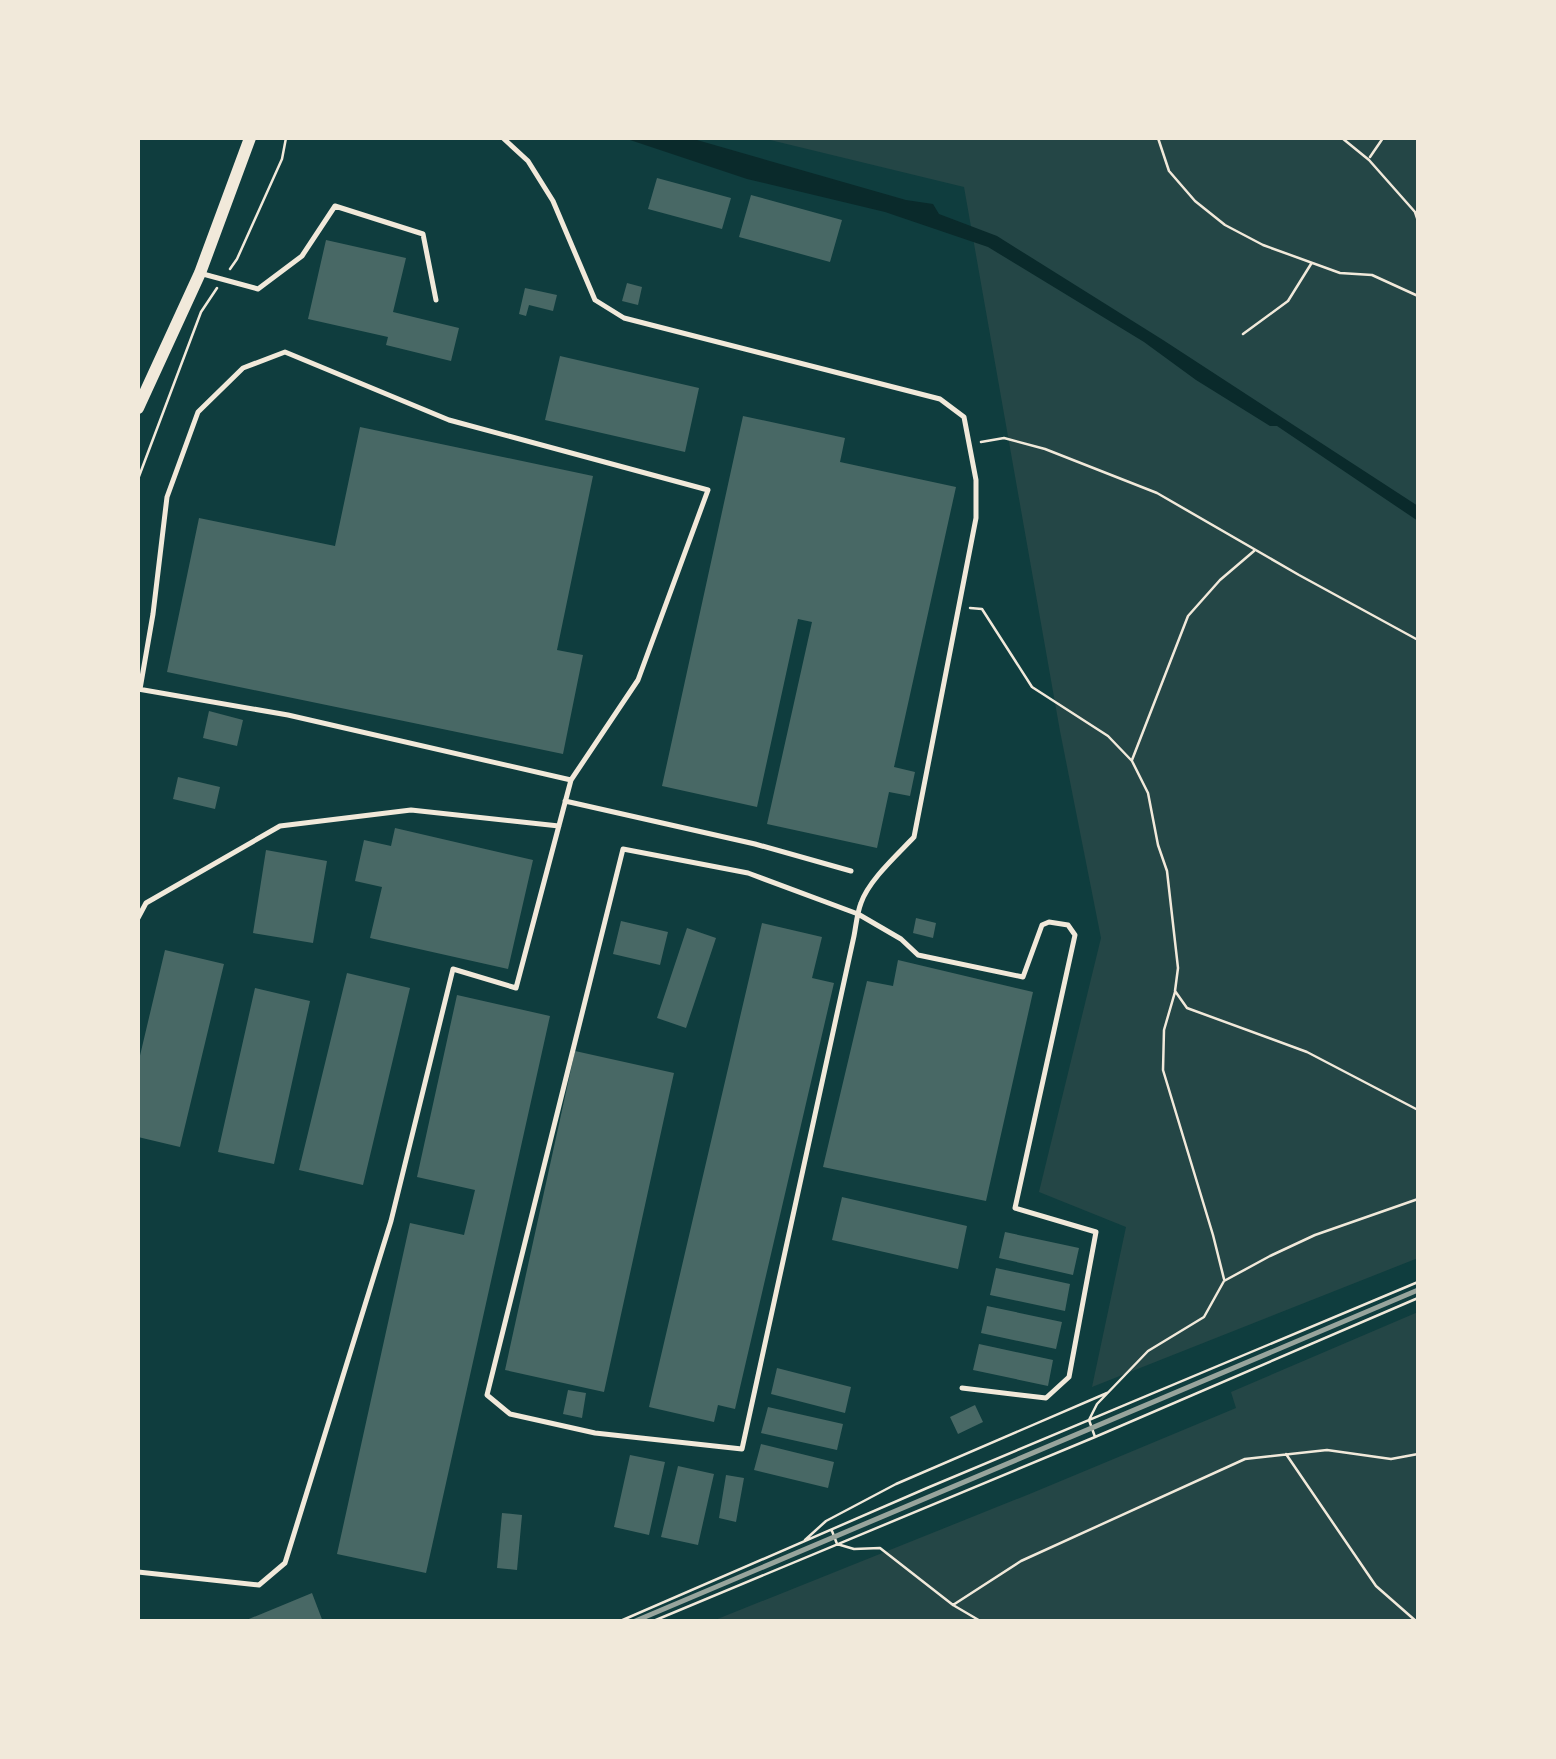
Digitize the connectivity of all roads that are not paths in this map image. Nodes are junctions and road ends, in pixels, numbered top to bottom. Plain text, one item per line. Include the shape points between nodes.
1 (250, 138) edge
2 (504, 138) edge
3 (200, 273) junction
4 (436, 300) dead end
5 (138, 408) edge
6 (139, 689) edge
7 (571, 780) junction
8 (565, 801) junction
9 (558, 826) junction
10 (851, 871) dead end
11 (142, 902) edge
12 (858, 914) junction
13 (138, 918) edge
14 (962, 1388) dead end
15 (138, 1572) edge

1 - 3 street
2 - 12 lane via 553,201 595,300 624,318 940,399 964,417 976,518 914,837 861,900
3 - 4 lane via 258,289 302,256 335,206 422,234
3 - 5 street
6 - 7 lane via 288,715
6 - 7 lane via 167,497 198,412 243,368 284,352 449,420 708,490 638,680
7 - 8 lane
8 - 9 lane
8 - 10 lane
9 - 11 lane via 411,810 280,826
9 - 15 lane via 516,988 454,970 391,1221 285,1563 259,1584
11 - 13 lane
12 - 12 lane via 742,1450 615,1436 510,1414 487,1396 624,849 748,873
12 - 14 lane via 918,955 1023,977 1042,925 1068,925 1074,935 1015,1208 1096,1232 1069,1376 1046,1398

